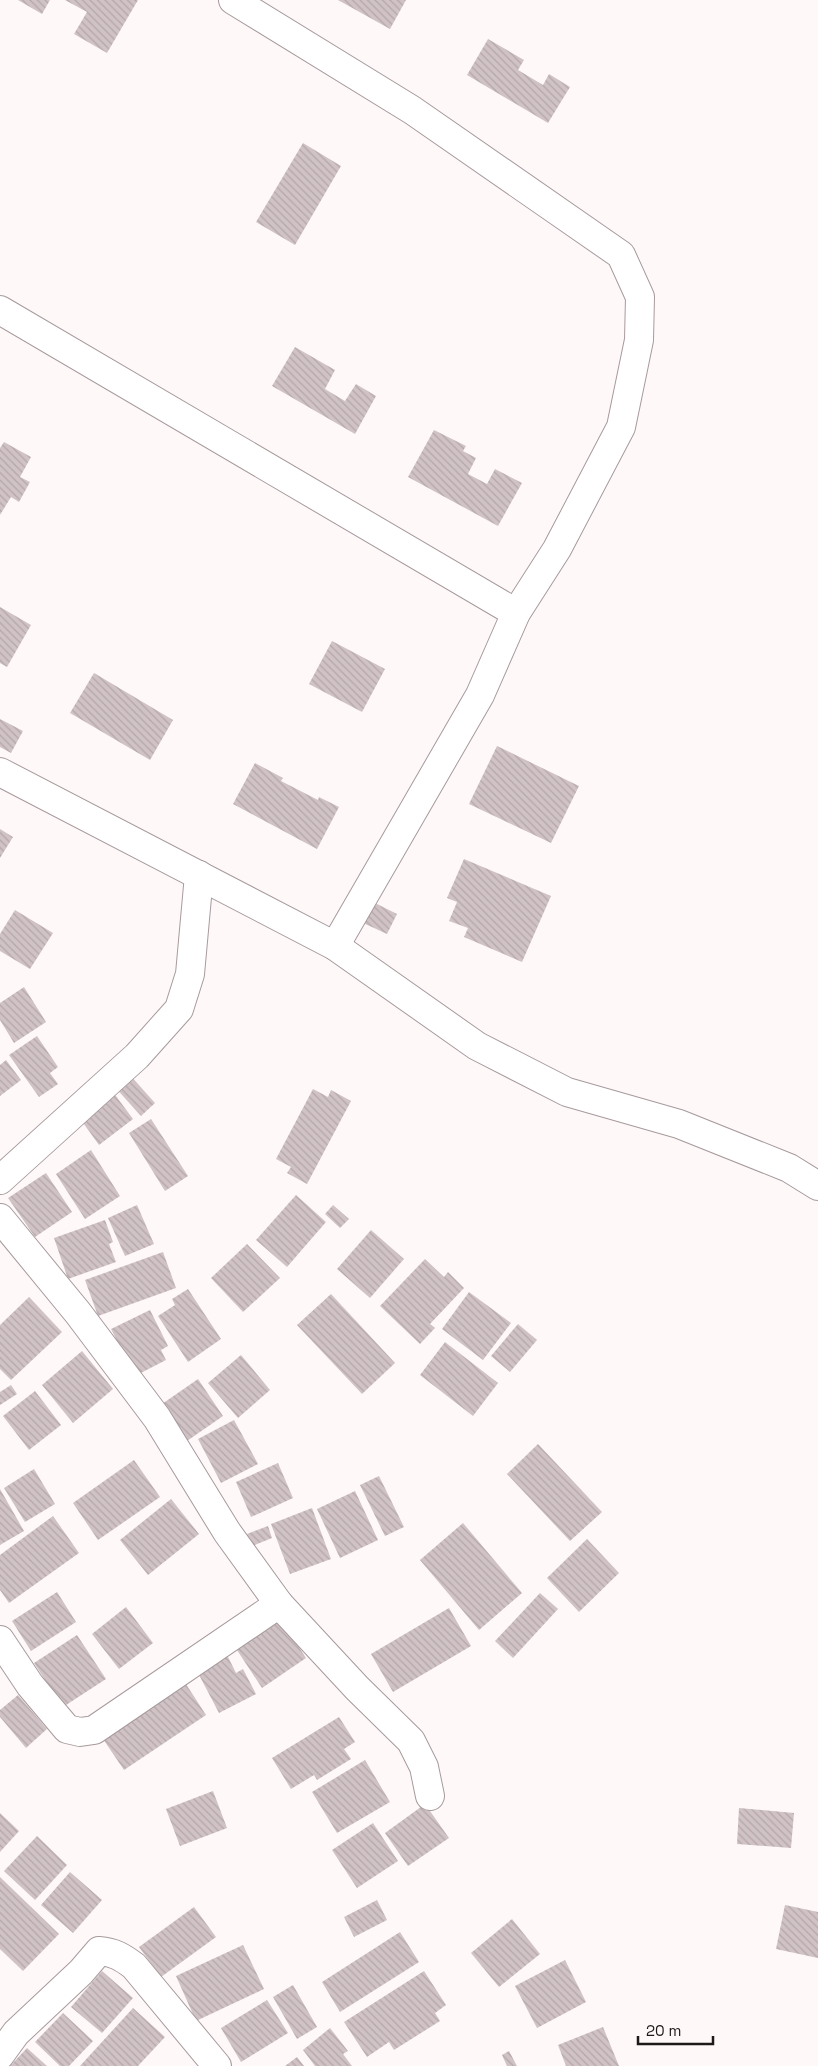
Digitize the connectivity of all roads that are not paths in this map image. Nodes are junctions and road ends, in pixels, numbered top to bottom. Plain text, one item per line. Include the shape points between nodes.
1 (233, 0) edge
2 (0, 310) edge
3 (516, 613) junction
4 (0, 772) edge
5 (198, 875) junction
6 (335, 946) junction
7 (0, 1179) edge
8 (818, 1186) edge
9 (0, 1218) edge
10 (279, 1604) junction
11 (0, 1640) edge
12 (430, 1796) dead end
13 (0, 2055) edge
14 (217, 2066) edge

1 - 3 street via 412,110 620,255 640,297 639,340 621,427 557,549
2 - 3 street
3 - 6 street via 480,695
4 - 5 street
5 - 6 street
5 - 7 street via 190,974 179,1009 138,1056
6 - 8 street via 477,1046 567,1092 680,1124 790,1168
9 - 10 street via 78,1313 157,1418 227,1532
10 - 11 street via 94,1730 80,1732 67,1729 30,1685
10 - 12 street via 411,1741 424,1767
13 - 14 street via 16,2033 99,1951 121,1956 134,1966

